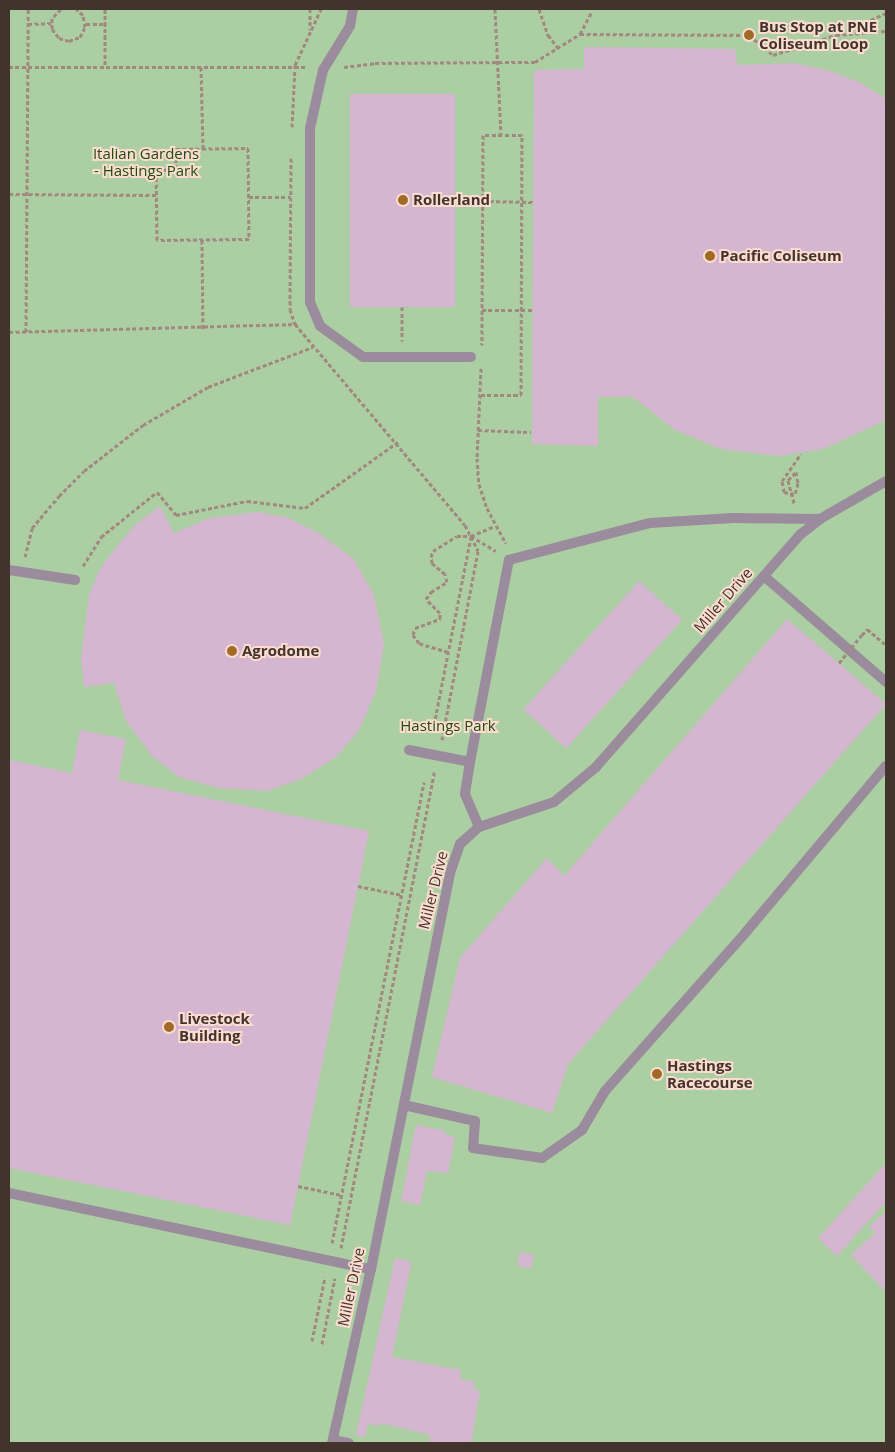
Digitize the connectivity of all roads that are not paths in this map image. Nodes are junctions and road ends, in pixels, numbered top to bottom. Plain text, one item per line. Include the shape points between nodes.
1 (353, 9) edge
2 (471, 357) dead end
3 (886, 481) edge
4 (820, 519) junction
5 (9, 570) edge
6 (764, 576) junction
7 (75, 580) road end
8 (886, 682) edge
9 (408, 750) dead end
10 (470, 762) junction
11 (886, 766) edge
12 (480, 827) junction
13 (404, 1105) junction
14 (9, 1193) edge
15 (371, 1269) junction
16 (332, 1441) edge
17 (349, 1443) edge

1 - 2 street via 350,26 323,70 310,128 310,302 320,326 363,357
3 - 4 street, Miller Drive
4 - 6 street, Miller Drive via 801,534
4 - 10 street via 732,518 650,523 509,560
5 - 7 street
6 - 8 street
6 - 12 street, Miller Drive via 596,767 554,802
9 - 10 street
10 - 12 street via 465,794
11 - 13 street via 746,932 605,1091 582,1130 542,1158 473,1148 475,1120
12 - 13 street, Miller Drive via 460,844 450,873
13 - 15 street, Miller Drive
14 - 15 street
15 - 16 street, Miller Drive
16 - 17 street

